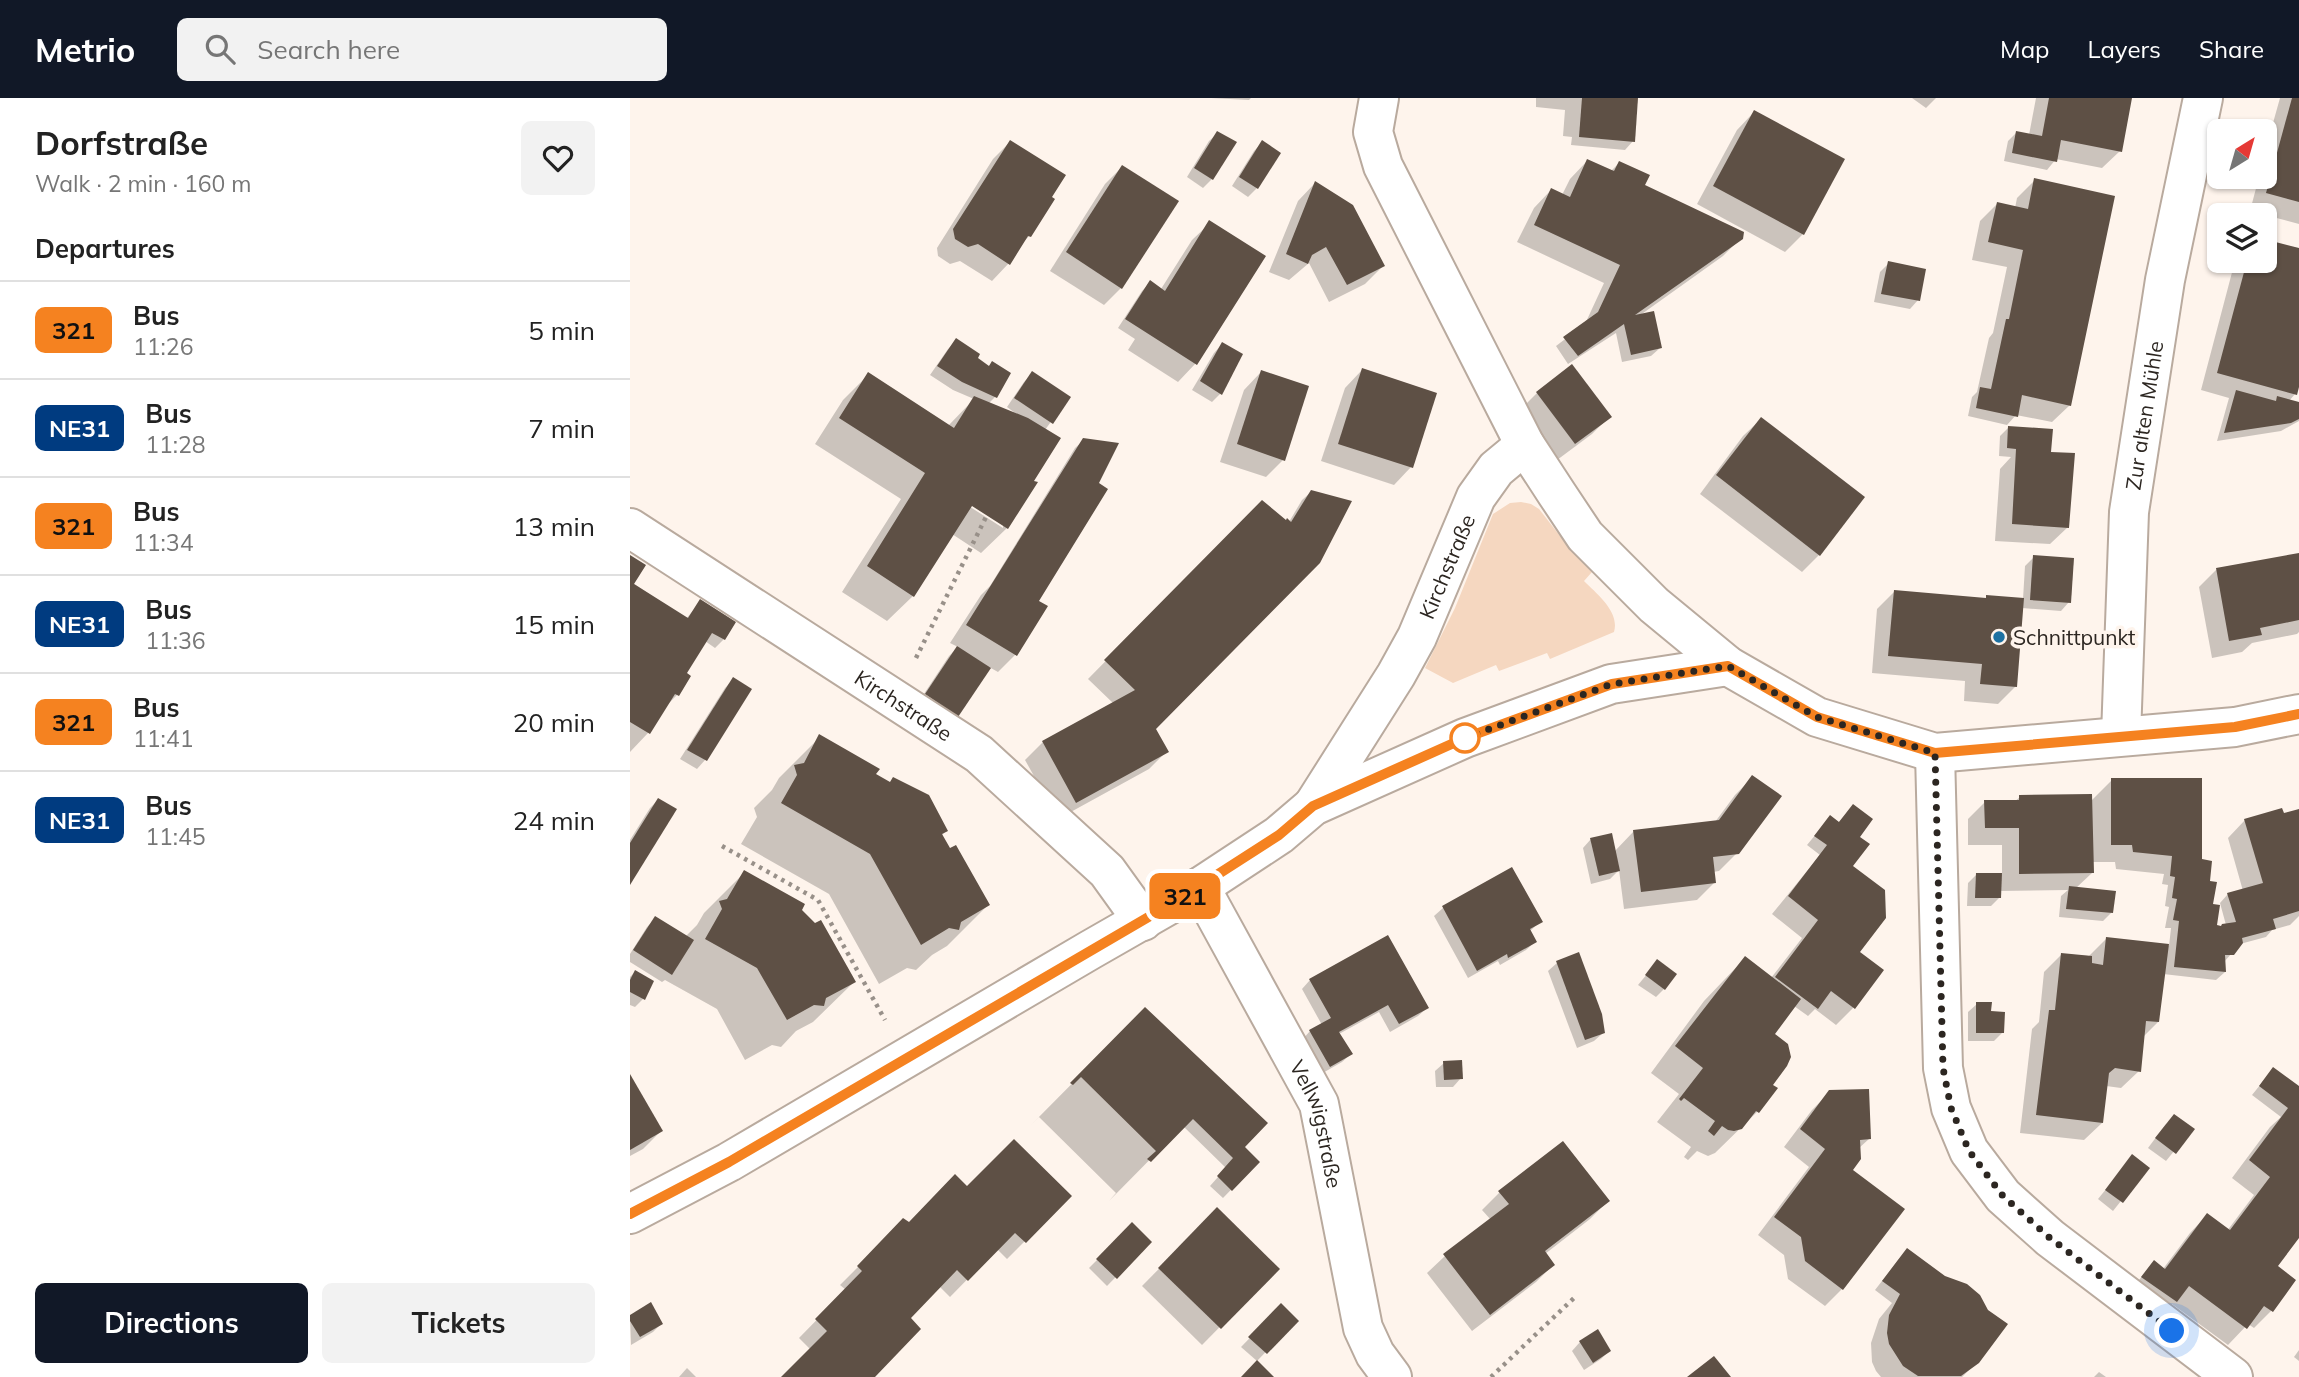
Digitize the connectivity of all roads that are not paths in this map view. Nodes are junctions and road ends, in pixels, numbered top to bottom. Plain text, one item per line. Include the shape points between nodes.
1 (1379, 98) edge
2 (2203, 98) edge
3 (1525, 445) junction
4 (630, 528) edge
5 (1728, 666) junction
6 (2299, 714) edge
7 (2121, 736) junction
8 (1935, 753) junction
9 (1313, 806) junction
10 (1200, 887) junction
11 (1143, 921) junction
12 (630, 1214) edge
13 (1392, 1377) edge
14 (2233, 1377) edge

1 - 3 street via 1373,132 1383,166
2 - 7 street, Zur alten Mühle via 2165,280 2129,512
3 - 5 street via 1585,536 1654,605
3 - 9 street, Kirchstraße via 1496,469 1476,497 1418,637
4 - 11 street, Kirchstraße via 979,754 1107,871
5 - 8 street via 1817,717
5 - 9 street, Kirchstraße via 1612,684 1465,738
6 - 7 street via 2235,727
7 - 8 street
8 - 14 street via 1943,1068 1951,1108 1969,1151 2003,1196 2050,1238
9 - 10 street, Kirchstraße via 1279,835
10 - 11 street, Kirchstraße
10 - 13 street, Vellwigstraße via 1319,1104 1363,1328
11 - 12 street, Kirchstraße via 729,1162

